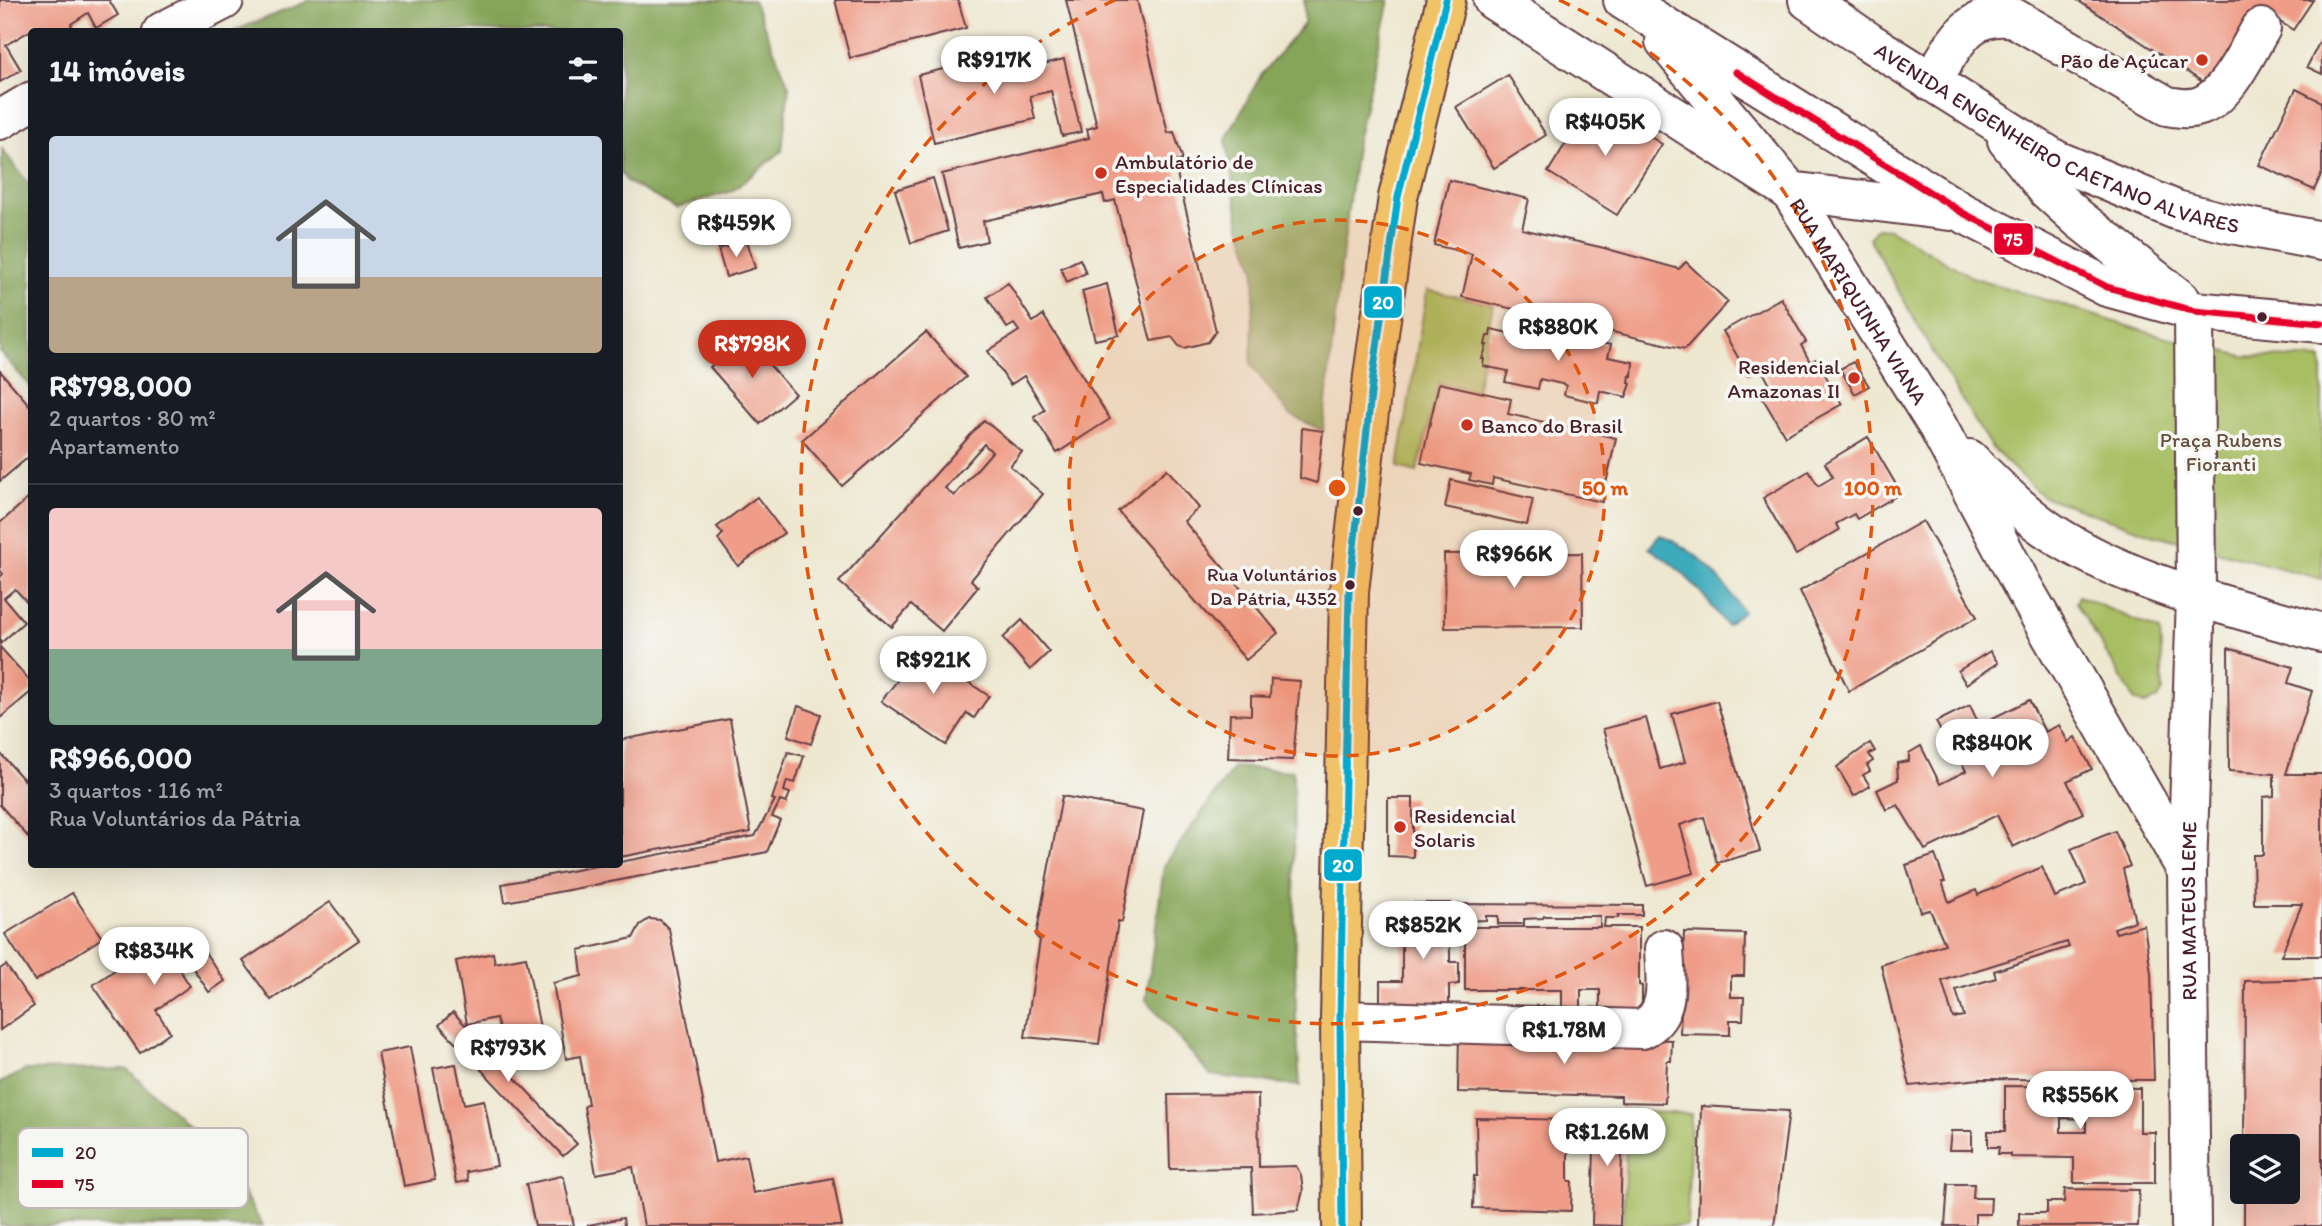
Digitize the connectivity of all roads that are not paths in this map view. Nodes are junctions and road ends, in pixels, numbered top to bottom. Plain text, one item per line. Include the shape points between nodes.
1 (224, 0) edge
2 (1446, 0) edge
3 (1493, 0) edge
4 (1808, 0) edge
5 (1633, 7) edge
6 (170, 28) edge
7 (2261, 28) dead end
8 (1931, 82) junction
9 (28, 103) edge
10 (0, 120) edge
11 (1990, 120) junction
12 (1790, 191) junction
13 (1963, 213) junction
14 (2322, 241) edge
15 (2194, 311) junction
16 (2322, 323) edge
17 (1938, 427) junction
18 (2196, 596) junction
19 (2322, 633) edge
20 (2187, 871) junction
21 (1664, 949) dead end
22 (1340, 1020) junction
23 (1342, 1226) edge
24 (2191, 1226) edge

1 - 6 street
2 - 22 main road via 1398,197 1357,510 1348,606
3 - 12 street, RUA MARIQUINHA VIANA
4 - 8 street, AVENIDA ENGENHEIRO CAETANO ALVARES
5 - 12 street
5 - 13 street
7 - 8 street via 2219,94 2202,106 2186,109 2167,106 2014,18 1997,15 1964,32
8 - 11 street, AVENIDA ENGENHEIRO CAETANO ALVARES
9 - 10 street
11 - 14 street, AVENIDA ENGENHEIRO CAETANO ALVARES via 2056,160 2176,210
11 - 15 street via 2048,190
12 - 13 street
12 - 17 street, RUA MARIQUINHA VIANA
13 - 15 street via 2106,287
15 - 16 street
15 - 18 street
17 - 18 street, RUA MARIQUINHA VIANA via 2004,494 2060,538 2124,572
17 - 20 street, RUA MARIQUINHA VIANA via 2023,587
18 - 19 street, RUA MARIQUINHA VIANA
18 - 20 street, RUA MATEUS LEME
20 - 24 street, RUA MATEUS LEME
21 - 22 street via 1666,995 1657,1017 1642,1029
22 - 23 main road

